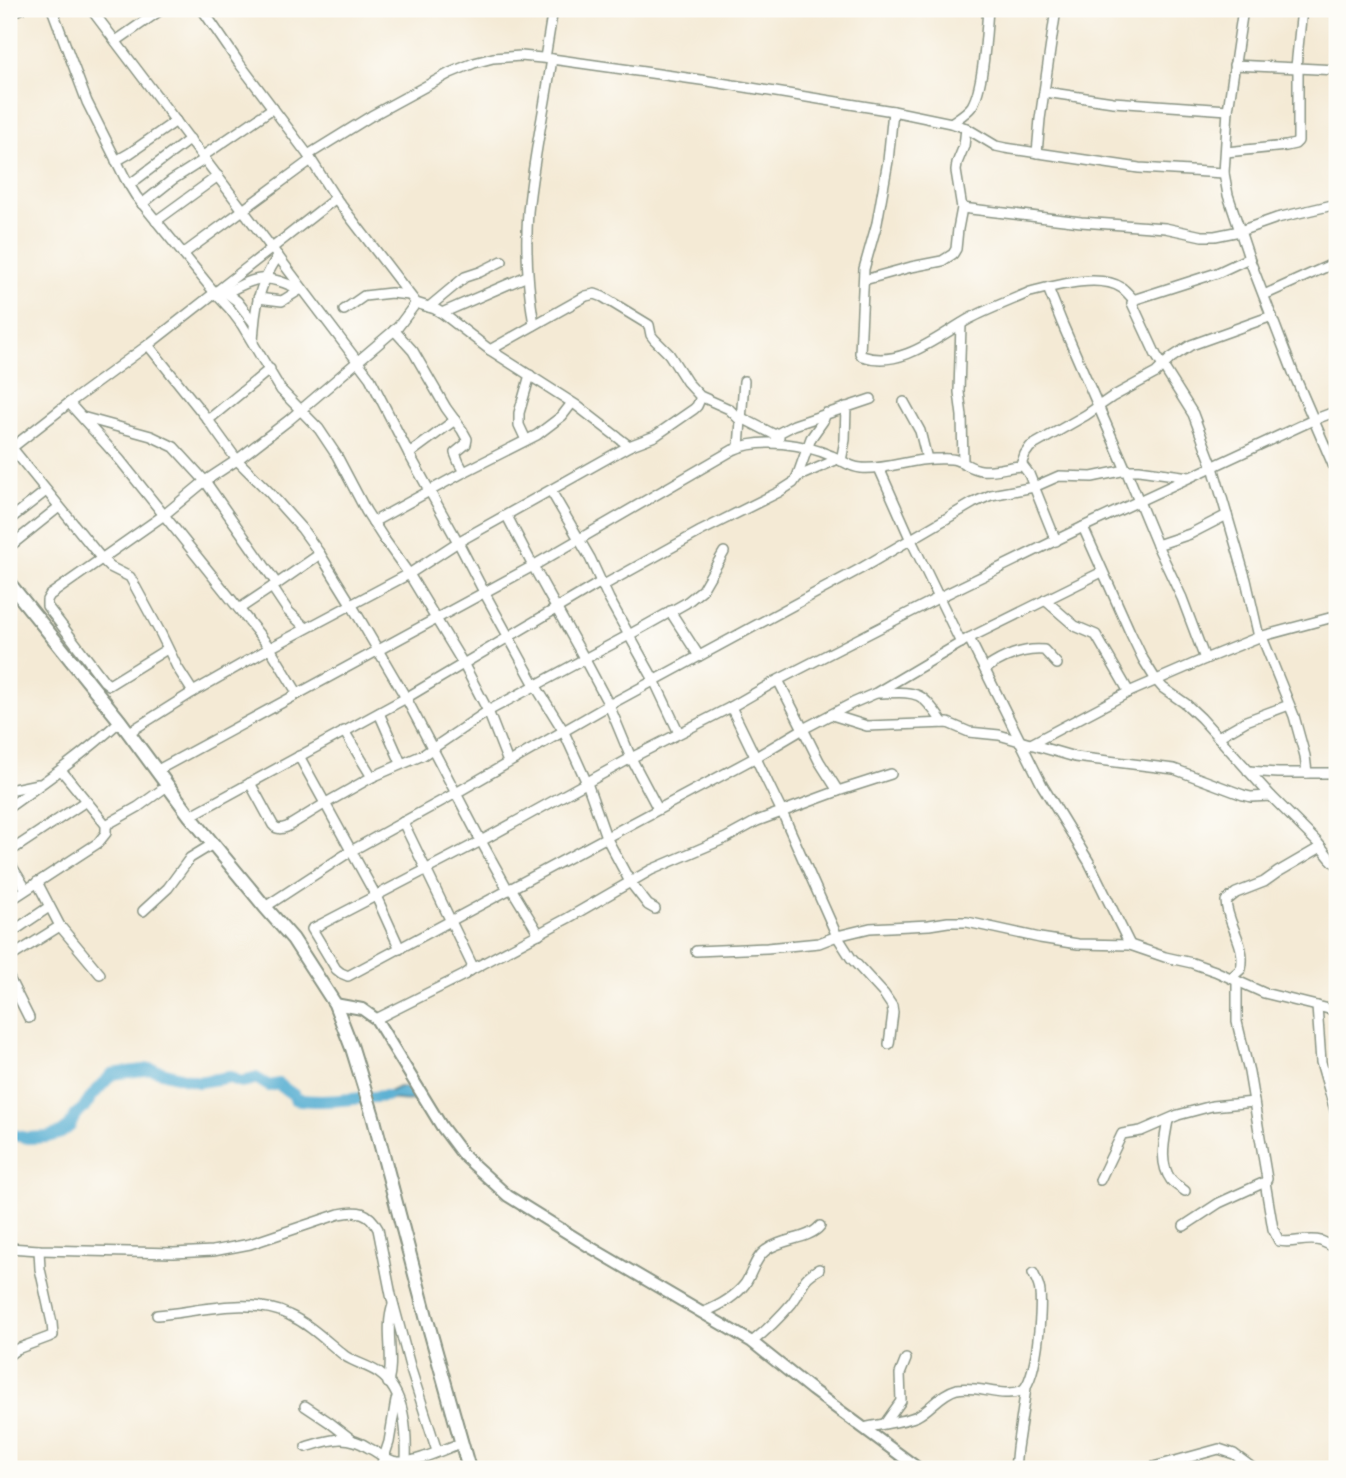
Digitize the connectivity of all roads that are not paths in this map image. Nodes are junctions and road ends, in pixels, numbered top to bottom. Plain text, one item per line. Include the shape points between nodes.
1 (21, 9) edge
2 (52, 9) edge
3 (91, 9) edge
4 (162, 9) edge
5 (202, 9) edge
6 (553, 9) edge
7 (988, 9) edge
8 (1056, 9) edge
9 (1243, 9) edge
10 (1302, 9) edge
11 (9, 14) edge
12 (116, 41) junction
13 (549, 58) junction
14 (1234, 65) junction
15 (1297, 67) junction
16 (1337, 70) edge
17 (1045, 92) junction
18 (273, 108) junction
19 (1228, 110) junction
20 (893, 111) junction
21 (176, 121) junction
22 (951, 123) junction
23 (966, 128) junction
24 (190, 139) junction
25 (1226, 152) junction
26 (1037, 153) junction
27 (309, 157) junction
28 (204, 158) junction
29 (116, 161) junction
30 (1224, 173) junction
31 (218, 176) junction
32 (129, 185) junction
33 (336, 198) junction
34 (142, 204) junction
35 (1337, 204) edge
36 (962, 208) junction
37 (243, 209) junction
38 (156, 221) junction
39 (1240, 231) junction
40 (275, 252) junction
41 (183, 254) junction
42 (1249, 258) junction
43 (502, 261) dead end
44 (1337, 263) edge
45 (527, 276) junction
46 (264, 278) junction
47 (864, 280) junction
48 (1048, 288) junction
49 (302, 290) junction
50 (220, 292) junction
51 (1264, 295) junction
52 (258, 298) junction
53 (413, 299) junction
54 (1134, 300) junction
55 (429, 307) junction
56 (344, 310) dead end
57 (442, 313) junction
58 (1272, 316) junction
59 (254, 323) junction
60 (961, 324) junction
61 (534, 325) junction
62 (394, 330) junction
63 (253, 342) junction
64 (148, 345) junction
65 (490, 350) junction
66 (357, 360) junction
67 (1163, 366) junction
68 (270, 369) junction
69 (530, 375) junction
70 (744, 381) dead end
71 (742, 393) junction
72 (871, 399) dead end
73 (699, 401) junction
74 (904, 402) dead end
75 (69, 403) junction
76 (572, 403) junction
77 (718, 405) junction
78 (1097, 406) junction
79 (846, 407) junction
80 (300, 410) junction
81 (1337, 411) edge
82 (826, 413) junction
83 (82, 417) junction
84 (740, 418) junction
85 (208, 419) junction
86 (455, 420) junction
87 (1313, 420) junction
88 (775, 435) junction
89 (526, 440) junction
90 (793, 444) junction
91 (629, 446) junction
92 (739, 447) junction
93 (10, 449) edge
94 (808, 449) junction
95 (409, 454) junction
96 (927, 459) junction
97 (237, 460) junction
98 (840, 460) junction
99 (962, 464) junction
100 (1021, 465) junction
101 (1213, 467) junction
102 (879, 468) junction
103 (1126, 470) junction
104 (464, 472) junction
105 (1337, 474) edge
106 (797, 477) junction
107 (1191, 477) junction
108 (205, 481) junction
109 (1034, 487) junction
110 (46, 491) junction
111 (430, 491) junction
112 (551, 491) junction
113 (1139, 502) junction
114 (59, 507) junction
115 (164, 514) junction
116 (1227, 515) junction
117 (507, 516) junction
118 (9, 520) edge
119 (373, 522) junction
120 (1083, 527) junction
121 (910, 538) junction
122 (579, 540) junction
123 (1056, 541) junction
124 (458, 542) junction
125 (1157, 545) junction
126 (9, 547) edge
127 (724, 552) dead end
128 (320, 554) junction
129 (102, 559) junction
130 (533, 566) junction
131 (1102, 572) junction
132 (409, 574) junction
133 (9, 583) edge
134 (602, 584) junction
135 (274, 585) junction
136 (484, 592) junction
137 (940, 597) junction
138 (1045, 600) junction
139 (351, 604) junction
140 (239, 608) junction
141 (556, 608) junction
142 (670, 611) junction
143 (1337, 616) edge
144 (438, 619) junction
145 (306, 628) junction
146 (629, 635) junction
147 (508, 637) junction
148 (1260, 637) junction
149 (965, 640) junction
150 (271, 648) junction
151 (167, 649) junction
152 (378, 650) junction
153 (699, 656) junction
154 (584, 658) junction
155 (1205, 659) junction
156 (1057, 664) dead end
157 (464, 665) junction
158 (985, 668) junction
159 (654, 680) junction
160 (778, 680) junction
161 (1156, 680) junction
162 (535, 685) junction
163 (193, 692) junction
164 (1129, 692) junction
165 (876, 693) junction
166 (299, 694) junction
167 (406, 698) junction
168 (609, 705) junction
169 (1289, 705) junction
170 (731, 708) junction
171 (488, 710) junction
172 (379, 713) junction
173 (832, 715) junction
174 (120, 721) junction
175 (943, 723) junction
176 (803, 729) junction
177 (563, 730) junction
178 (344, 731) junction
179 (128, 733) junction
180 (680, 733) junction
181 (1218, 737) junction
182 (1019, 742) junction
183 (1029, 745) junction
184 (432, 748) junction
185 (299, 756) junction
186 (756, 757) junction
187 (631, 758) junction
188 (508, 762) junction
189 (401, 763) junction
190 (61, 770) junction
191 (156, 771) junction
192 (1248, 771) junction
193 (1307, 773) junction
194 (1337, 773) edge
195 (891, 774) dead end
196 (372, 777) junction
197 (42, 783) junction
198 (250, 783) junction
199 (587, 783) junction
200 (167, 786) junction
201 (9, 790) edge
202 (838, 791) junction
203 (456, 793) junction
204 (1271, 796) junction
205 (86, 801) junction
206 (326, 803) junction
207 (9, 807) edge
208 (658, 809) junction
209 (782, 811) junction
210 (190, 816) junction
211 (403, 822) junction
212 (106, 825) junction
213 (606, 837) junction
214 (481, 841) junction
215 (213, 844) junction
216 (1321, 848) junction
217 (351, 851) junction
218 (9, 852) edge
219 (9, 862) edge
220 (1337, 865) edge
221 (425, 870) junction
222 (37, 882) junction
223 (630, 882) junction
224 (26, 889) junction
225 (510, 889) junction
226 (376, 896) junction
227 (9, 901) edge
228 (48, 907) junction
229 (265, 908) junction
230 (655, 909) dead end
231 (143, 911) dead end
232 (451, 919) junction
233 (60, 926) junction
234 (9, 934) edge
235 (539, 934) junction
236 (837, 936) junction
237 (1130, 945) junction
238 (400, 949) junction
239 (696, 951) dead end
240 (9, 958) edge
241 (471, 970) junction
242 (100, 974) dead end
243 (9, 978) edge
244 (1234, 980) junction
245 (335, 1004) junction
246 (1317, 1006) junction
247 (1337, 1011) edge
248 (29, 1018) dead end
249 (376, 1019) junction
250 (889, 1044) dead end
251 (1254, 1102) junction
252 (1337, 1117) edge
253 (1168, 1119) junction
254 (1100, 1180) dead end
255 (1265, 1182) junction
256 (1185, 1191) dead end
257 (820, 1226) dead end
258 (1184, 1226) dead end
259 (9, 1248) edge
260 (1337, 1249) edge
261 (39, 1250) junction
262 (819, 1269) dead end
263 (1033, 1273) dead end
264 (393, 1304) junction
265 (704, 1312) junction
266 (157, 1315) dead end
267 (752, 1342) junction
268 (9, 1354) edge
269 (905, 1359) dead end
270 (388, 1383) junction
271 (1026, 1388) junction
272 (397, 1396) junction
273 (305, 1406) dead end
274 (886, 1422) junction
275 (864, 1427) junction
276 (351, 1439) junction
277 (461, 1443) junction
278 (306, 1447) dead end
279 (437, 1451) junction
280 (384, 1458) junction
281 (403, 1462) junction
282 (380, 1469) edge
283 (388, 1469) edge
284 (469, 1469) edge
285 (919, 1469) edge
286 (1015, 1469) edge
287 (1146, 1469) edge
288 (1254, 1469) edge

1 - 11 street
2 - 29 street via 87,102
3 - 12 street
4 - 12 street
5 - 18 street
6 - 13 street
7 - 22 street via 977,93 972,107
8 - 17 street
9 - 14 street
10 - 15 street
12 - 21 street
13 - 20 street
13 - 27 street via 493,58 462,68 371,116
13 - 45 street via 528,216
14 - 15 street
14 - 19 street
15 - 16 street
15 - 25 street via 1298,141
17 - 19 street
17 - 26 street
18 - 27 street
18 - 28 street
19 - 25 street
20 - 22 street
20 - 47 street via 888,161
21 - 24 street
21 - 29 street
22 - 23 street
23 - 26 street via 996,146
23 - 36 street via 956,171
24 - 28 street
24 - 32 street
25 - 30 street
26 - 30 street via 1139,168
27 - 33 street
27 - 37 street
28 - 31 street
28 - 34 street
29 - 32 street
30 - 39 street
31 - 37 street
31 - 38 street
32 - 34 street
33 - 40 street
33 - 53 street
34 - 38 street
35 - 39 street
36 - 39 street via 1165,228 1202,236
36 - 47 street via 956,249 950,257
37 - 40 street
37 - 41 street
38 - 41 street
39 - 42 street
40 - 46 street
40 - 49 street
40 - 50 street
41 - 50 street
42 - 51 street
42 - 54 street
43 - 55 street via 465,277
44 - 51 street
45 - 57 street
45 - 61 street
46 - 49 street
46 - 50 street
46 - 52 street
47 - 60 street via 862,356 895,358
48 - 54 street via 1100,282 1118,286
48 - 60 street
48 - 78 street
49 - 52 street via 282,301
49 - 66 street
50 - 59 street via 237,301
50 - 63 street
50 - 64 street
51 - 58 street
52 - 59 street
53 - 55 street
53 - 56 street via 391,293 364,296
53 - 62 street
54 - 67 street via 1132,306
55 - 57 street
57 - 65 street
58 - 67 street via 1191,345
58 - 87 street
59 - 63 street
60 - 99 street
61 - 65 street
61 - 73 street via 586,296 603,297 649,325 654,340 669,354
62 - 66 street
62 - 86 street via 413,351
63 - 68 street
64 - 75 street
64 - 85 street
65 - 69 street
66 - 80 street
66 - 95 street
67 - 78 street
67 - 101 street via 1193,414
68 - 80 street via 281,390
68 - 85 street
69 - 76 street
69 - 89 street via 519,413
70 - 71 street
71 - 77 street via 732,402
71 - 84 street
72 - 79 street
73 - 77 street
73 - 91 street via 655,436
74 - 96 street via 920,432
75 - 83 street
75 - 93 street
76 - 89 street via 549,427
76 - 91 street
77 - 84 street
78 - 100 street via 1030,447
78 - 103 street
79 - 82 street
79 - 98 street
80 - 97 street
80 - 119 street via 337,456
81 - 87 street
82 - 88 street
82 - 94 street
83 - 108 street via 165,441
83 - 115 street
84 - 88 street
84 - 92 street
85 - 97 street
86 - 95 street
86 - 104 street via 467,439 455,453
87 - 101 street
87 - 105 street
88 - 90 street
89 - 104 street
90 - 92 street
90 - 94 street
91 - 112 street
92 - 122 street
93 - 110 street
94 - 98 street
94 - 106 street
95 - 111 street
96 - 99 street
96 - 102 street
97 - 108 street
97 - 128 street
98 - 102 street via 855,468
98 - 106 street
99 - 100 street via 984,471
100 - 109 street via 1027,468
101 - 107 street
101 - 116 street
102 - 121 street
103 - 107 street
103 - 109 street via 1092,477 1059,476
103 - 113 street
104 - 111 street
106 - 134 street via 779,492
107 - 113 street
108 - 115 street
108 - 135 street
109 - 121 street via 991,495
109 - 123 street
110 - 114 street
110 - 118 street
111 - 119 street
111 - 124 street
112 - 117 street
112 - 122 street
113 - 120 street
113 - 125 street
114 - 126 street
114 - 129 street
115 - 129 street
115 - 140 street
116 - 125 street
116 - 148 street
117 - 124 street
117 - 130 street
119 - 132 street
120 - 123 street
120 - 131 street
121 - 137 street
121 - 153 street
122 - 130 street
122 - 134 street
123 - 137 street
124 - 132 street
124 - 136 street
125 - 155 street
127 - 142 street via 702,590
128 - 135 street
128 - 139 street
129 - 151 street via 130,576
129 - 151 street via 50,595 47,606 110,685
130 - 136 street
130 - 141 street
131 - 138 street
131 - 161 street
132 - 139 street
132 - 144 street
133 - 174 highway
134 - 141 street
134 - 146 street
135 - 140 street
135 - 145 street via 288,611
136 - 144 street
136 - 147 street
137 - 149 street
137 - 160 street
138 - 149 street
138 - 164 street via 1074,625 1096,635
139 - 145 street
139 - 152 street
140 - 150 street
141 - 147 street
141 - 154 street
142 - 146 street
142 - 153 street
143 - 148 street
144 - 152 street
144 - 157 street
145 - 150 street
146 - 154 street
146 - 159 street
147 - 157 street
147 - 162 street
148 - 155 street
148 - 169 street
149 - 158 street
149 - 165 street
150 - 163 street
150 - 166 street
151 - 163 street
152 - 166 street
152 - 167 street
153 - 159 street
154 - 162 street
154 - 168 street
155 - 161 street
156 - 158 street via 1044,650 1027,650
157 - 167 street
157 - 171 street
158 - 182 street
159 - 168 street
159 - 180 street
160 - 170 street
160 - 176 street
161 - 164 street
161 - 181 street
162 - 171 street
162 - 177 street
163 - 179 street
164 - 183 street
165 - 173 street
165 - 175 street via 920,695
166 - 191 street
167 - 172 street
167 - 184 street
168 - 177 street
168 - 187 street
169 - 181 street
169 - 193 street
170 - 180 street
170 - 186 street
171 - 184 street
171 - 188 street
172 - 178 street
172 - 189 street
173 - 175 street via 867,726
173 - 176 street
174 - 179 highway
174 - 190 street
175 - 182 street
176 - 186 street
176 - 202 street
177 - 188 street
177 - 199 street
178 - 185 street
178 - 196 street
179 - 191 highway
180 - 187 street
181 - 192 street
182 - 183 street
182 - 237 street via 1089,862
183 - 204 street via 1085,759 1162,766 1243,795
184 - 189 street
184 - 203 street
185 - 198 street
185 - 206 street
186 - 208 street
186 - 209 street
187 - 199 street
187 - 208 street
188 - 203 street
189 - 196 street
190 - 197 street
190 - 205 street
191 - 200 highway
192 - 193 street
192 - 204 street
193 - 194 street
195 - 202 street
196 - 206 street
197 - 201 street
197 - 207 street
198 - 206 street via 276,828 287,827
198 - 210 street
199 - 213 street
199 - 214 street
200 - 210 highway
200 - 212 street
202 - 209 street
203 - 211 street
203 - 214 street
204 - 216 street
205 - 212 street
205 - 218 street
206 - 217 street
208 - 213 street
209 - 223 street
209 - 236 street
210 - 215 highway
211 - 217 street
211 - 221 street
212 - 222 street via 98,843
213 - 223 street
213 - 225 street
214 - 221 street
214 - 225 street
215 - 229 highway
215 - 231 street via 190,858
216 - 220 street
216 - 244 street via 1226,901 1242,950 1241,969
217 - 226 street
217 - 229 street
219 - 224 street
221 - 226 street
221 - 232 street
222 - 224 street
222 - 228 street
223 - 230 street
223 - 235 street
224 - 227 street
225 - 232 street
225 - 235 street
226 - 238 street
226 - 238 street via 312,929 336,969 348,976
228 - 233 street
228 - 234 street
229 - 245 highway via 293,939
232 - 238 street
232 - 241 street
233 - 240 street
233 - 242 street
235 - 241 street
236 - 237 street via 870,928 958,922 1078,944
236 - 239 street via 819,943
236 - 250 street via 892,1006
237 - 244 street
241 - 249 street
243 - 248 street
244 - 246 street
244 - 251 street
245 - 249 main road via 362,1009
245 - 277 highway via 373,1116
246 - 247 street
246 - 252 street via 1321,1062
249 - 265 main road via 442,1127 486,1178 529,1210
251 - 253 street via 1212,1106
251 - 255 street
253 - 254 street via 1122,1134
253 - 256 street via 1164,1160 1172,1181
255 - 258 street via 1219,1203
255 - 260 street via 1279,1241 1321,1241
257 - 265 street via 812,1234 763,1252 741,1289
259 - 261 street
261 - 264 street via 213,1251 250,1244 339,1214 361,1212 378,1229
261 - 268 street via 53,1335
262 - 267 street via 804,1279 796,1298
263 - 271 street via 1040,1293 1039,1315 1035,1366
264 - 270 street
264 - 279 street
265 - 267 main road
266 - 270 street via 232,1306 279,1310 309,1326 345,1356 378,1372
267 - 275 main road
269 - 274 street via 900,1374 901,1401
270 - 272 street
271 - 274 street via 1009,1393 956,1390 914,1417
271 - 286 street
272 - 280 street
272 - 281 street via 407,1441
273 - 276 street
274 - 275 street
275 - 285 main road
276 - 278 street
276 - 280 street
277 - 279 street
277 - 284 highway
279 - 281 street
280 - 281 street
280 - 282 street
281 - 283 street
287 - 288 street via 1219,1449

